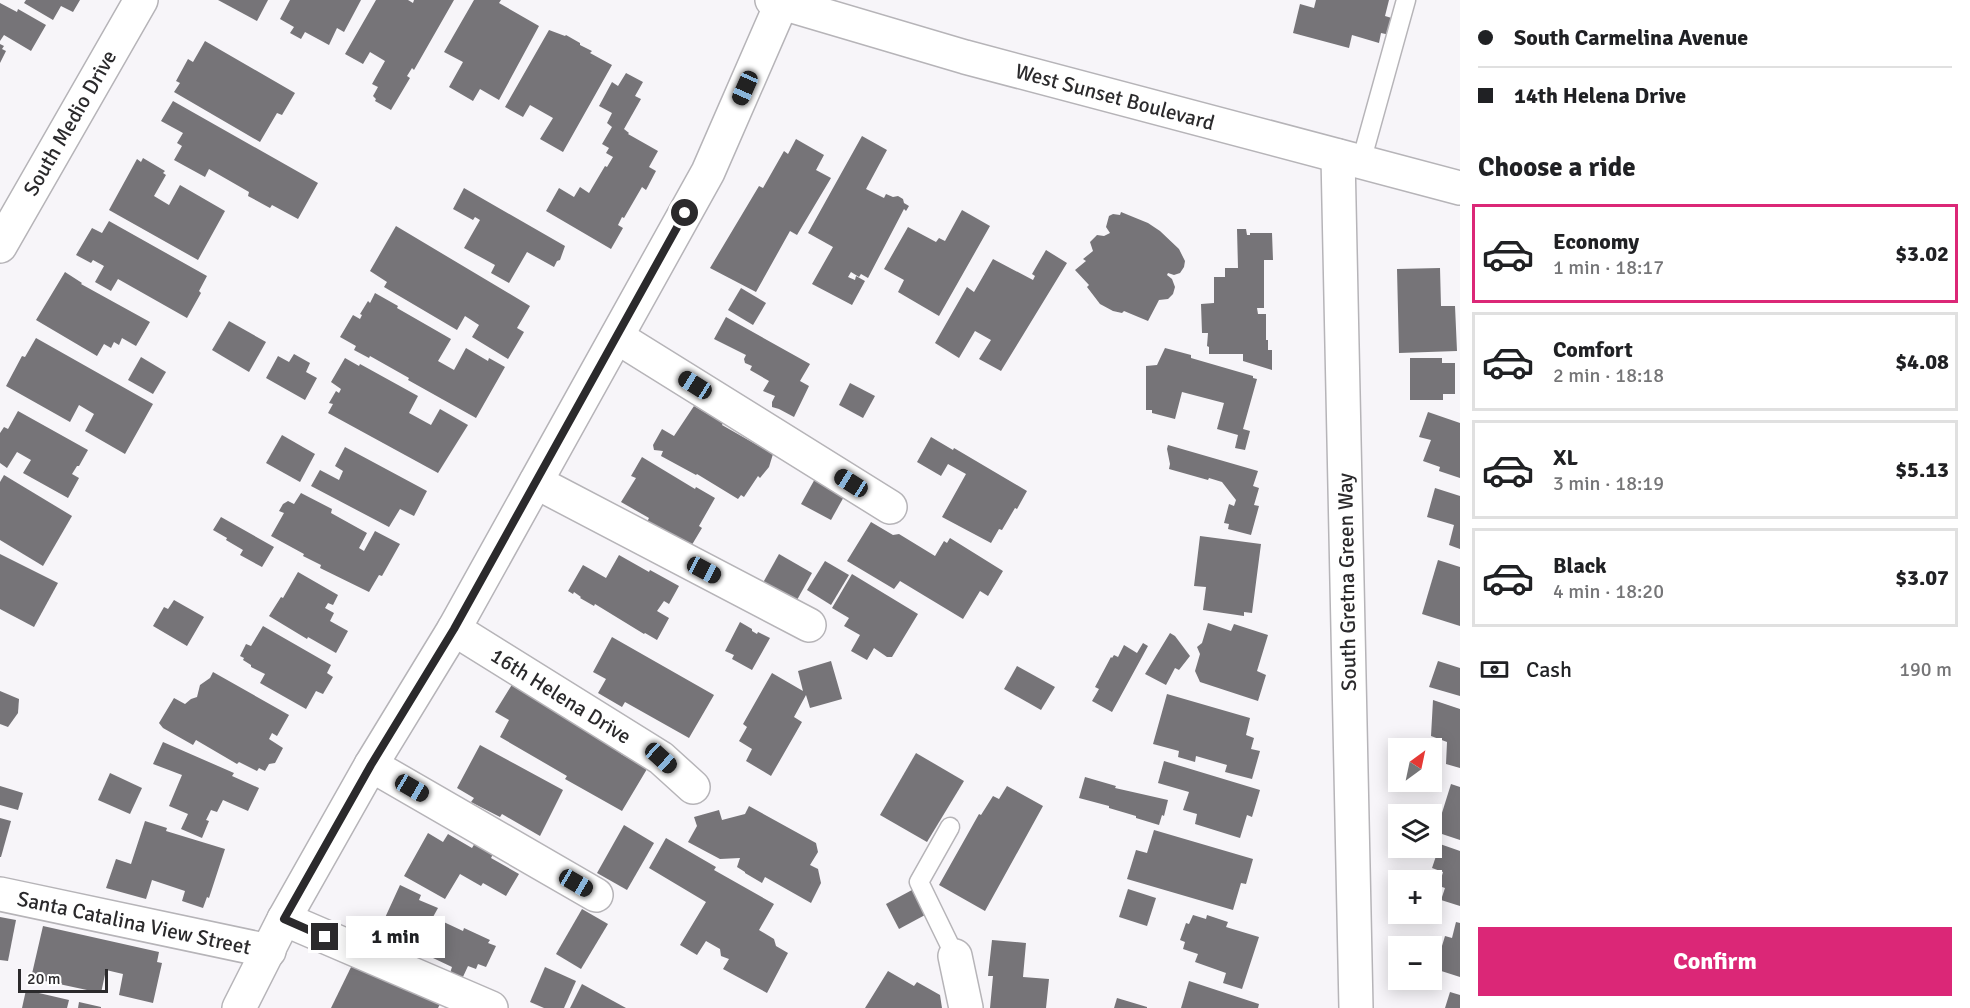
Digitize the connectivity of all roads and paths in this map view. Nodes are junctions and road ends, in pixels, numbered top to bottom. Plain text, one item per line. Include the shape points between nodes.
1 (141, 0) edge
2 (1406, 0) edge
3 (779, 1) edge
4 (1349, 159) junction
5 (1460, 188) edge
6 (0, 246) edge
7 (617, 337) junction
8 (536, 482) junction
9 (890, 507) dead end
10 (809, 625) dead end
11 (454, 629) junction
12 (371, 765) junction
13 (693, 787) dead end
14 (950, 827) dead end
15 (0, 894) edge
16 (596, 895) dead end
17 (284, 919) junction
18 (269, 951) junction
19 (955, 956) joint
20 (239, 1008) edge
21 (490, 1008) edge
22 (966, 1008) edge
23 (1356, 1008) edge

1 - 6 street, South Medio Drive
2 - 4 lane
3 - 4 street, West Sunset Boulevard via 965,57
3 - 7 street via 708,172
4 - 5 street, West Sunset Boulevard
4 - 23 street, South Gretna Green Way
7 - 8 street
7 - 9 street
8 - 10 street
8 - 11 street
11 - 12 street
11 - 13 street, 16th Helena Drive via 661,758
12 - 16 street
12 - 17 street
14 - 19 lane via 919,882
15 - 18 street, Santa Catalina View Street
17 - 18 street
17 - 21 street
18 - 20 street
19 - 22 street

